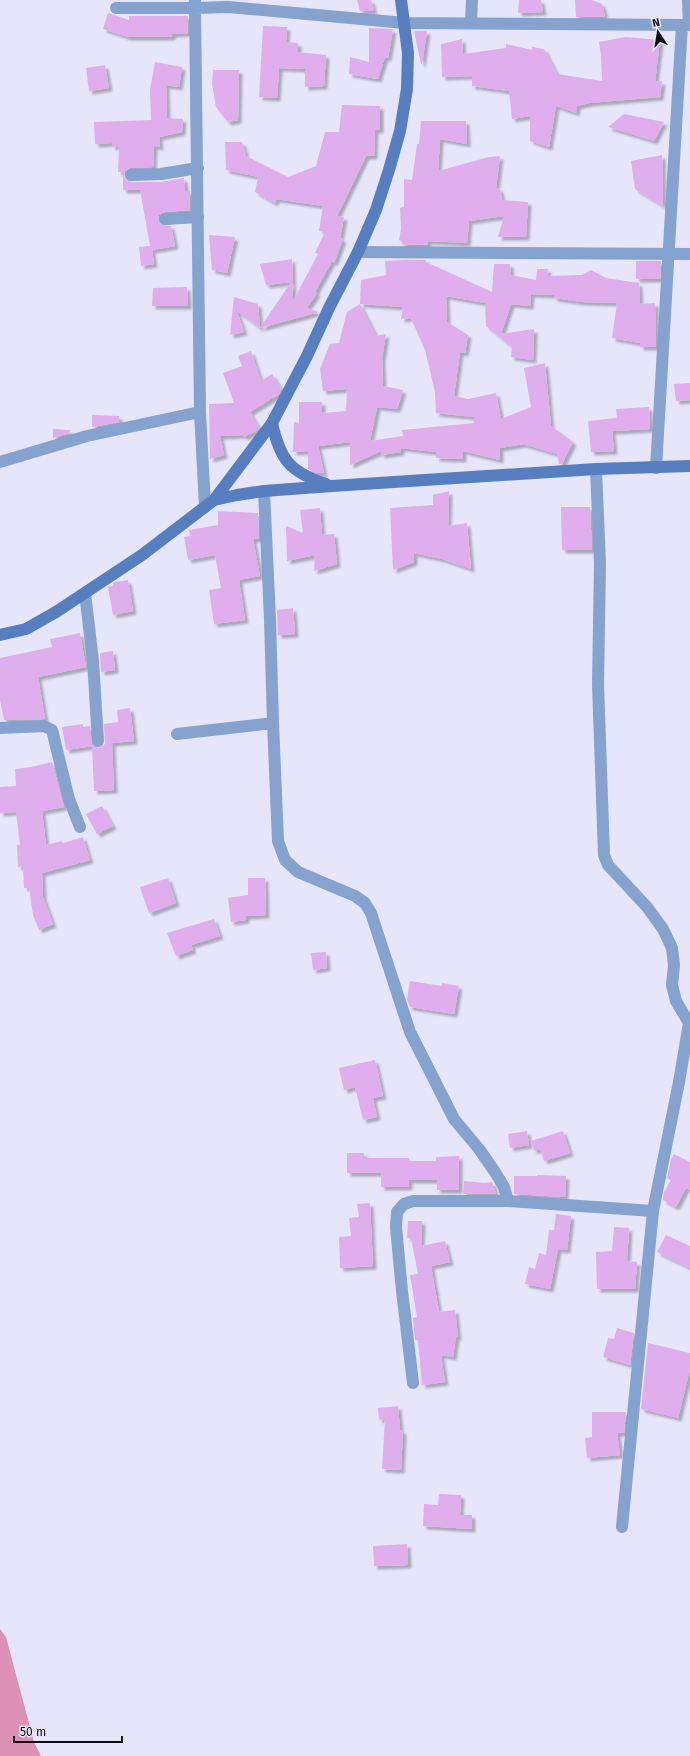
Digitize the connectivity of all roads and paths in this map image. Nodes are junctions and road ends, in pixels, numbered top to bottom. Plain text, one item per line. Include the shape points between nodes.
1 (401, 0) edge
2 (472, 0) edge
3 (688, 0) edge
4 (195, 4) edge
5 (116, 8) dead end
6 (405, 23) junction
7 (471, 23) junction
8 (687, 25) edge
9 (198, 168) junction
10 (131, 175) dead end
11 (198, 217) junction
12 (165, 219) dead end
13 (358, 252) junction
14 (668, 254) junction
15 (690, 254) edge
16 (200, 412) junction
17 (272, 423) junction
18 (0, 462) edge
19 (690, 466) edge
20 (656, 468) junction
21 (596, 469) junction
22 (332, 486) junction
23 (264, 491) junction
24 (210, 504) junction
25 (85, 593) junction
26 (0, 635) edge
27 (273, 723) junction
28 (0, 728) edge
29 (177, 734) dead end
30 (98, 741) dead end
31 (80, 828) dead end
32 (508, 1201) junction
33 (653, 1211) junction
34 (413, 1383) dead end
35 (622, 1527) dead end

1 - 6 main road
2 - 7 street
3 - 8 street
4 - 5 street
4 - 6 street
4 - 9 street
6 - 7 street
6 - 13 main road via 408,53 407,89 400,131 376,210
7 - 8 street
8 - 14 street
9 - 10 street via 161,174
9 - 11 street
11 - 12 street
11 - 16 street
13 - 14 street
13 - 17 main road
14 - 15 street
14 - 20 street
16 - 18 street via 87,436
16 - 24 street
17 - 22 main road via 276,445 283,458 308,478
17 - 24 main road
19 - 20 main road
20 - 21 main road
21 - 22 main road
21 - 33 street via 600,563 598,684 604,855 608,865 663,928 672,948 672,985 676,1001 689,1023
22 - 23 main road
23 - 24 main road via 237,495
23 - 27 street
24 - 25 main road via 142,555
25 - 26 main road via 26,628
25 - 30 street via 93,661
27 - 29 street
27 - 32 street via 278,841 285,860 298,872 355,896 365,903 371,913 410,1032 454,1119 495,1172 504,1187
28 - 31 street via 44,726 52,730 69,799
32 - 33 street
32 - 34 street via 413,1201 404,1204 397,1212 396,1227
33 - 35 street

